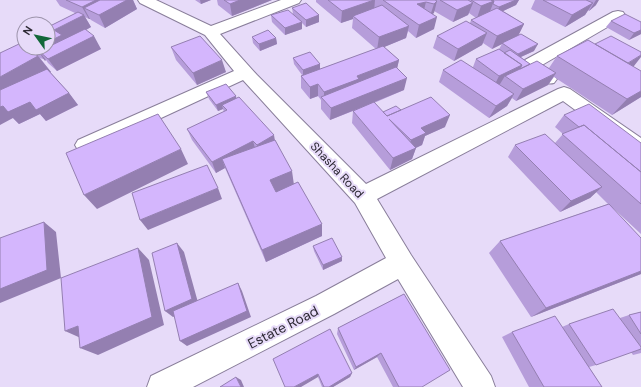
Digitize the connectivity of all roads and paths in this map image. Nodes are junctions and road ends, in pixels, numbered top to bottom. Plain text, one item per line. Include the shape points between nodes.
1 (145, 0) edge
2 (294, 0) edge
3 (618, 15) dead end
4 (210, 32) junction
5 (246, 72) junction
6 (564, 93) junction
7 (84, 145) edge
8 (641, 148) edge
9 (363, 196) junction
10 (402, 263) junction
11 (162, 387) edge
12 (480, 387) edge

1 - 4 street, Shasha Road
2 - 4 street
3 - 6 street via 531,64
4 - 5 street, Shasha Road
5 - 7 street
5 - 9 street, Shasha Road
6 - 8 street
6 - 9 street
9 - 10 street, Shasha Road
10 - 11 street, Estate Road via 326,305
10 - 12 street, Shasha Road

